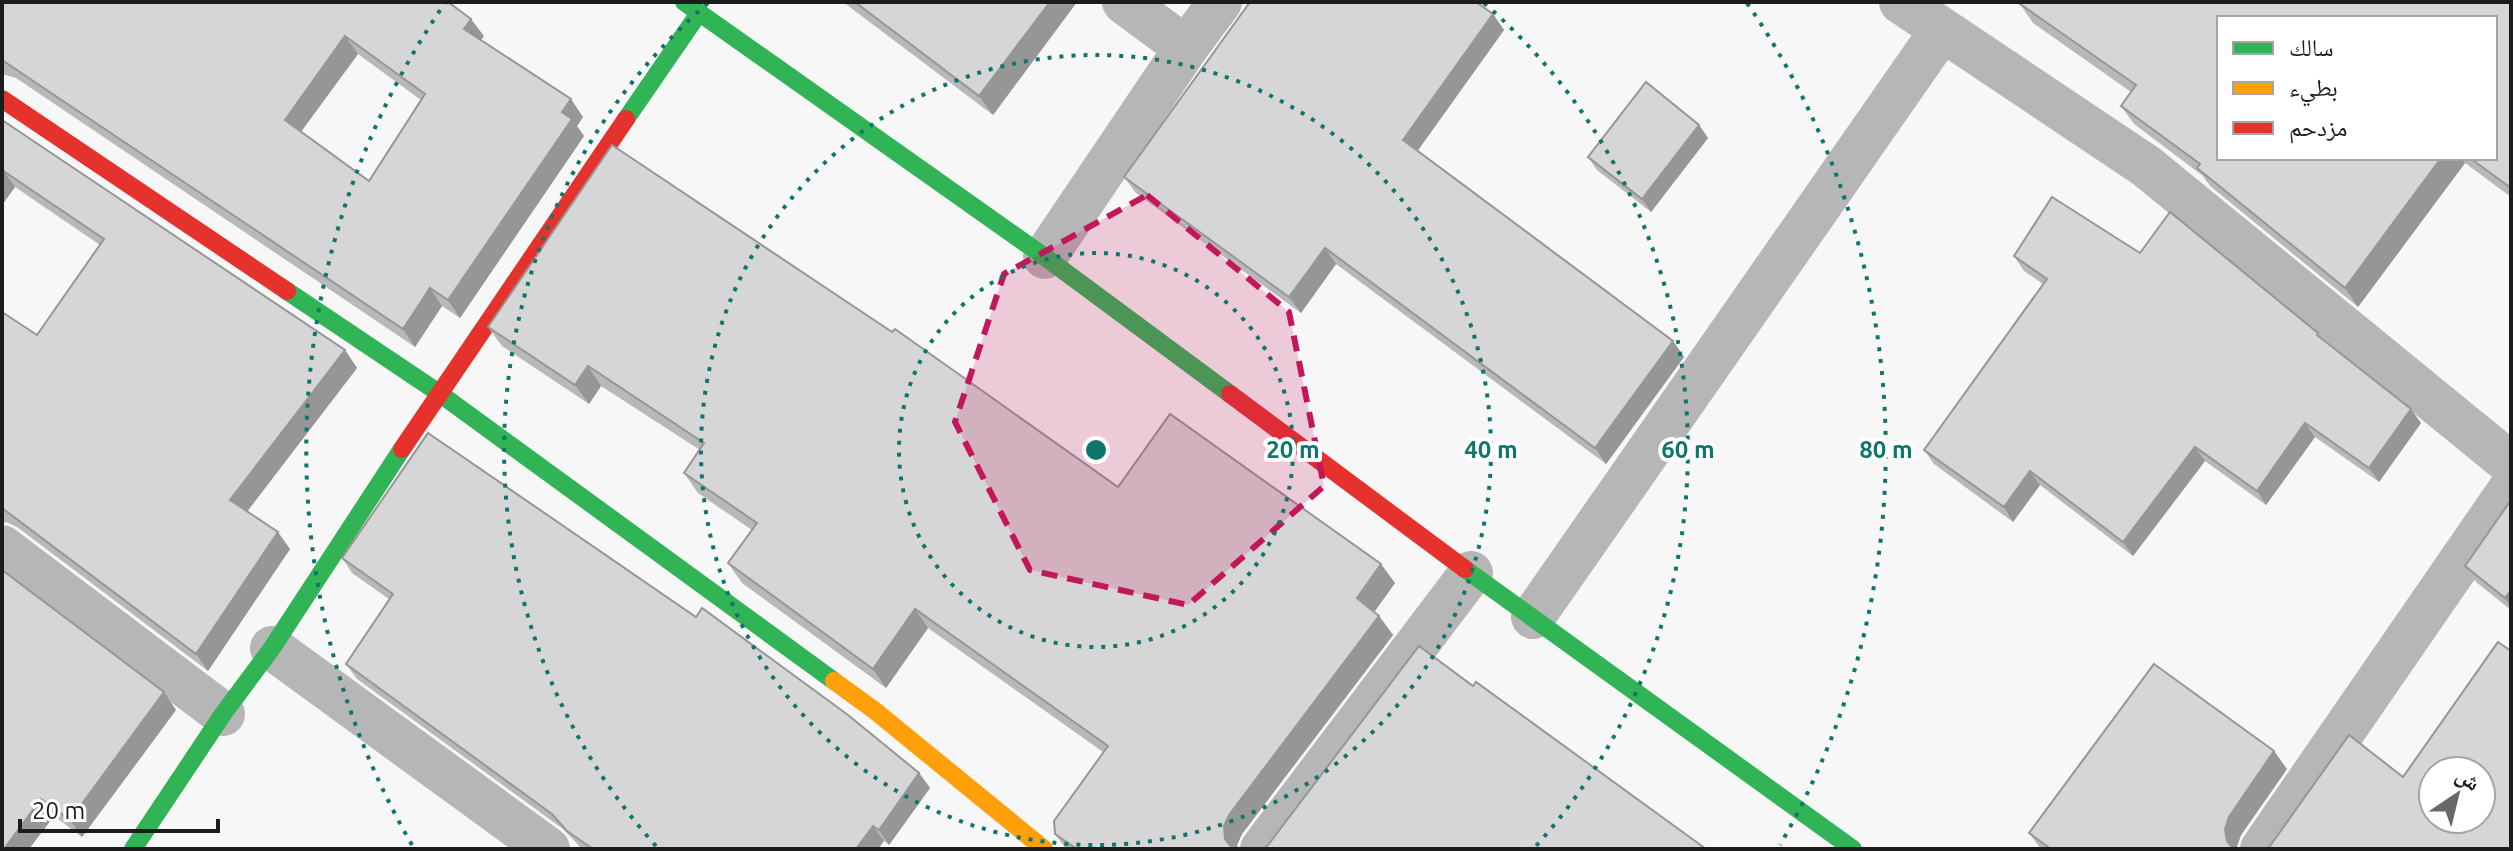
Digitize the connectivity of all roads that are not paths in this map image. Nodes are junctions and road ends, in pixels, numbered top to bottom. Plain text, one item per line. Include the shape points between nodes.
1 (1124, 2) edge
2 (1220, 2) edge
3 (1901, 2) edge
4 (692, 8) edge
5 (1942, 30) junction
6 (1186, 48) junction
7 (2, 99) edge
8 (1045, 257) junction
9 (439, 393) junction
10 (2511, 464) edge
11 (2511, 488) edge
12 (2, 547) edge
13 (1471, 573) junction
14 (1533, 617) junction
15 (272, 648) junction
16 (223, 714) junction
17 (133, 849) edge
18 (548, 849) edge
19 (1044, 849) edge
20 (1262, 849) edge
21 (1853, 849) edge
22 (2262, 849) edge

1 - 6 street
2 - 6 street
3 - 5 street
4 - 8 street
4 - 9 street
5 - 10 street via 2146,166
5 - 14 street
6 - 8 street
7 - 9 street
8 - 13 street
9 - 15 street
9 - 19 street via 874,710
11 - 22 street
12 - 16 street
13 - 14 street
13 - 20 street
14 - 21 street
15 - 16 street
15 - 18 street
16 - 17 street

